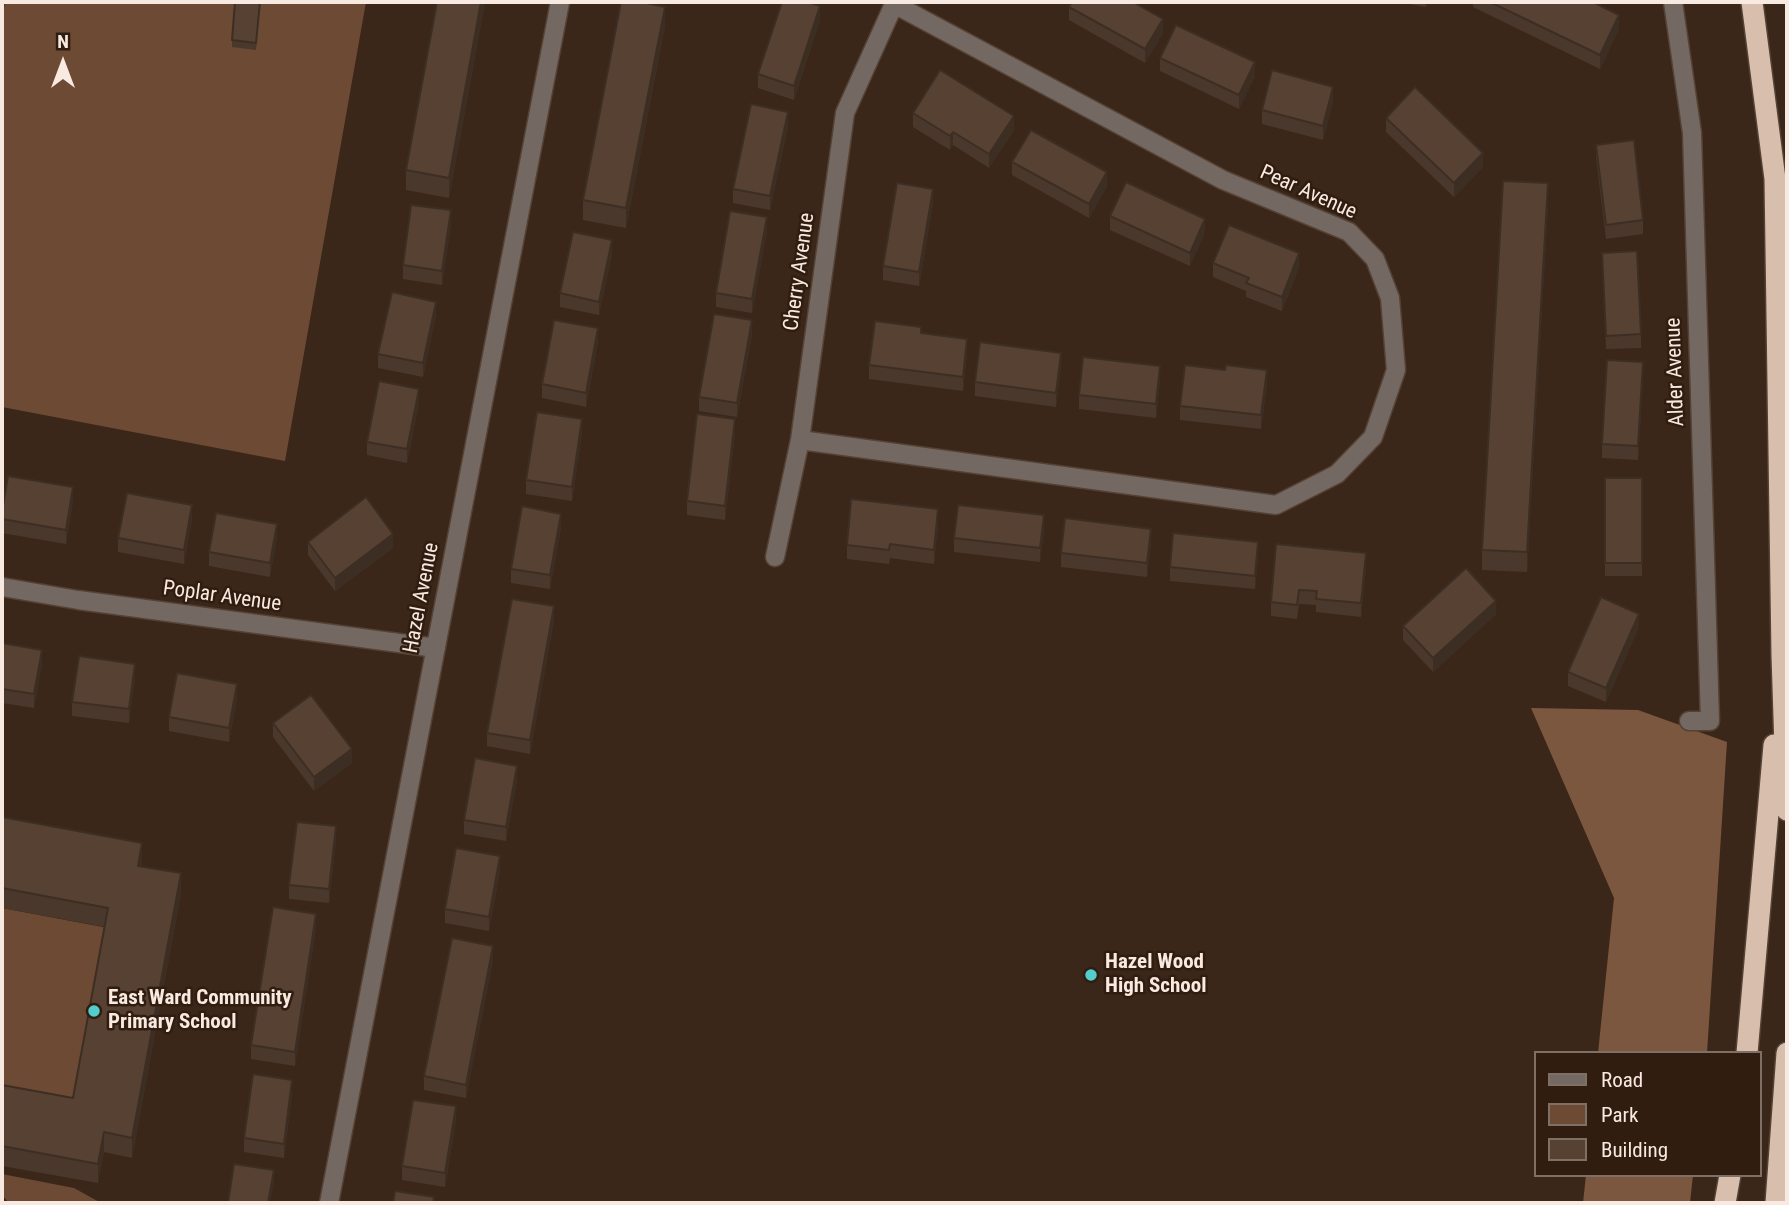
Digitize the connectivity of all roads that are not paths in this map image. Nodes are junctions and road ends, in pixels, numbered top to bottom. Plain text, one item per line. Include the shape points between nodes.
1 (560, 2) edge
2 (1673, 2) edge
3 (1752, 2) edge
4 (894, 3) edge
5 (800, 440) junction
6 (775, 557) dead end
7 (2, 587) edge
8 (436, 649) junction
9 (1782, 655) junction
10 (1689, 721) dead end
11 (1787, 810) edge
12 (1747, 1051) edge
13 (1787, 1053) edge
14 (1730, 1177) edge
15 (329, 1203) edge
16 (1725, 1203) edge
17 (1776, 1203) edge

1 - 8 street, Hazel Avenue
2 - 10 street, Alder Avenue via 1692,132 1710,721
3 - 9 highway via 1775,179
4 - 5 street, Cherry Avenue via 845,113
4 - 5 street, Pear Avenue via 1223,180 1349,232 1375,259 1391,298 1396,370 1373,437 1337,474 1276,505
5 - 6 street, Cherry Avenue
7 - 8 street, Poplar Avenue
8 - 15 street, Hazel Avenue
9 - 11 highway
9 - 12 highway
13 - 17 highway
14 - 16 highway

